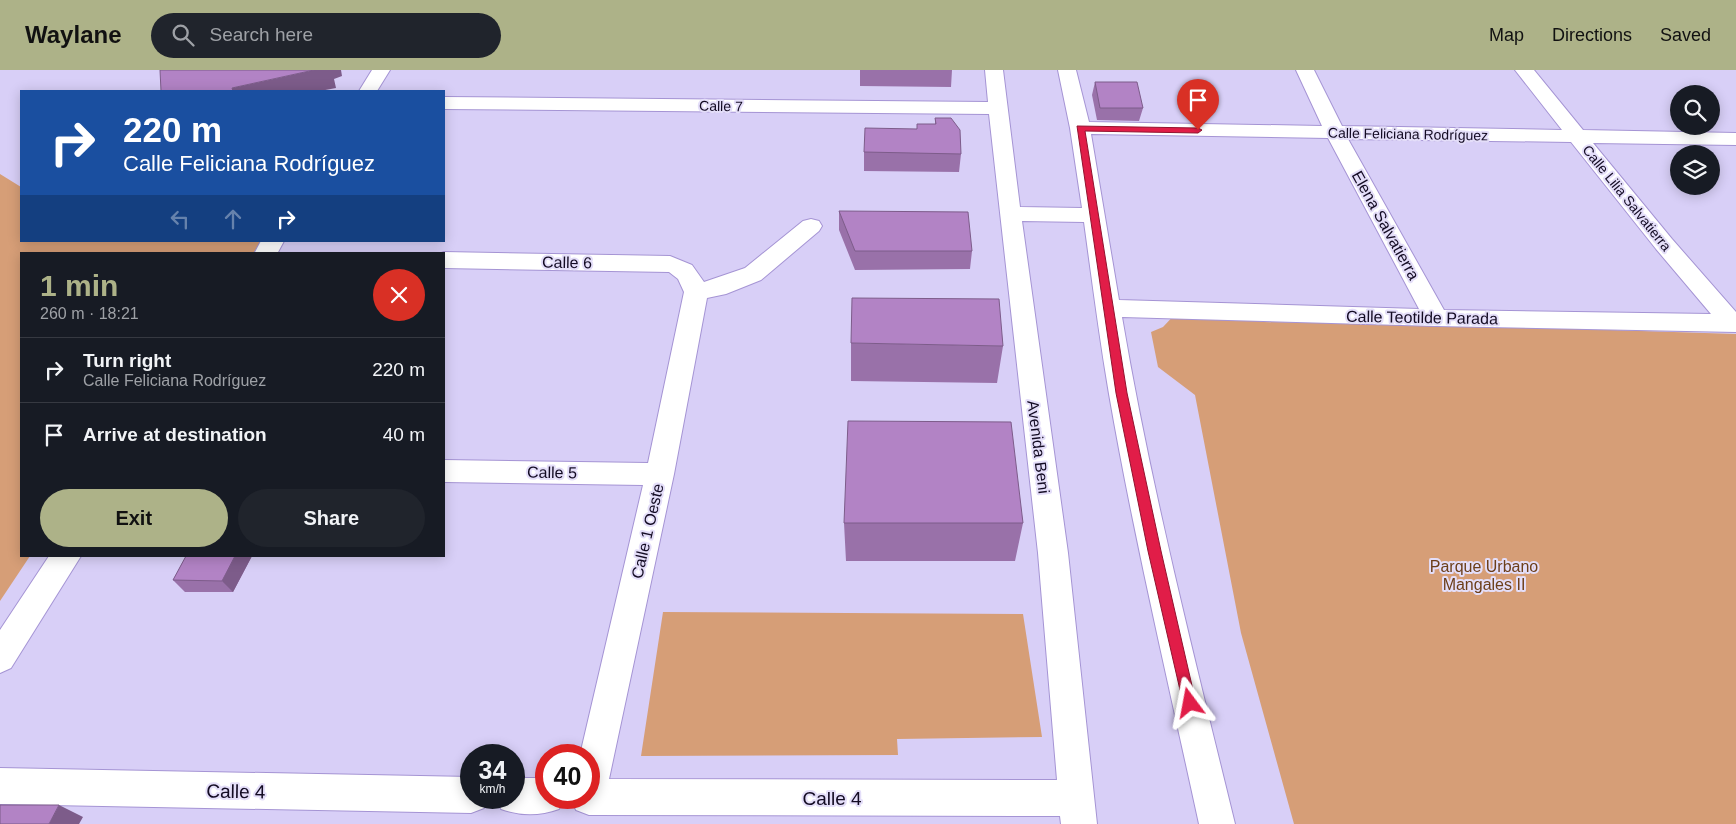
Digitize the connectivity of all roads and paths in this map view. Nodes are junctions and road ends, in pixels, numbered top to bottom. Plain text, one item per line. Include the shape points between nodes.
1 (381, 70) edge
2 (994, 70) edge
3 (1067, 70) edge
4 (1305, 70) edge
5 (1524, 70) edge
6 (369, 90) edge
7 (445, 103) edge
8 (998, 108) junction
9 (1080, 128) junction
10 (1335, 132) junction
11 (1577, 137) junction
12 (1736, 139) edge
13 (1010, 214) junction
14 (1092, 215) junction
15 (811, 226) dead end
16 (445, 260) edge
17 (691, 282) junction
18 (1107, 308) junction
19 (1436, 318) junction
20 (1734, 323) edge
21 (445, 471) edge
22 (660, 474) junction
23 (65, 557) edge
24 (0, 658) edge
25 (599, 744) edge
26 (0, 786) edge
27 (460, 795) edge
28 (600, 797) edge
29 (1078, 811) edge
30 (1217, 824) edge

1 - 6 street
2 - 8 street, Avenida Beni
3 - 9 street
4 - 10 street, Elena Salvatierra
5 - 11 street, Calle Lilia Salvatierra
7 - 8 street, Calle 7
8 - 13 street, Avenida Beni
9 - 10 street, Calle Feliciana Rodríguez
9 - 14 street
10 - 11 street, Calle Feliciana Rodríguez
10 - 19 street, Elena Salvatierra
11 - 12 street, Calle Feliciana Rodríguez
11 - 20 street, Calle Lilia Salvatierra via 1664,244
13 - 14 street
13 - 29 street, Avenida Beni via 1053,554
14 - 18 street
15 - 17 street via 753,274 718,288
16 - 17 street, Calle 6 via 670,264 679,266
17 - 22 street, Calle 1 Oeste
18 - 19 street, Calle Teotilde Parada
18 - 30 street via 1154,551
19 - 20 street, Calle Teotilde Parada
21 - 22 street, Calle 5
22 - 25 street, Calle 1 Oeste
23 - 24 street
26 - 27 street, Calle 4
28 - 29 street, Calle 4

